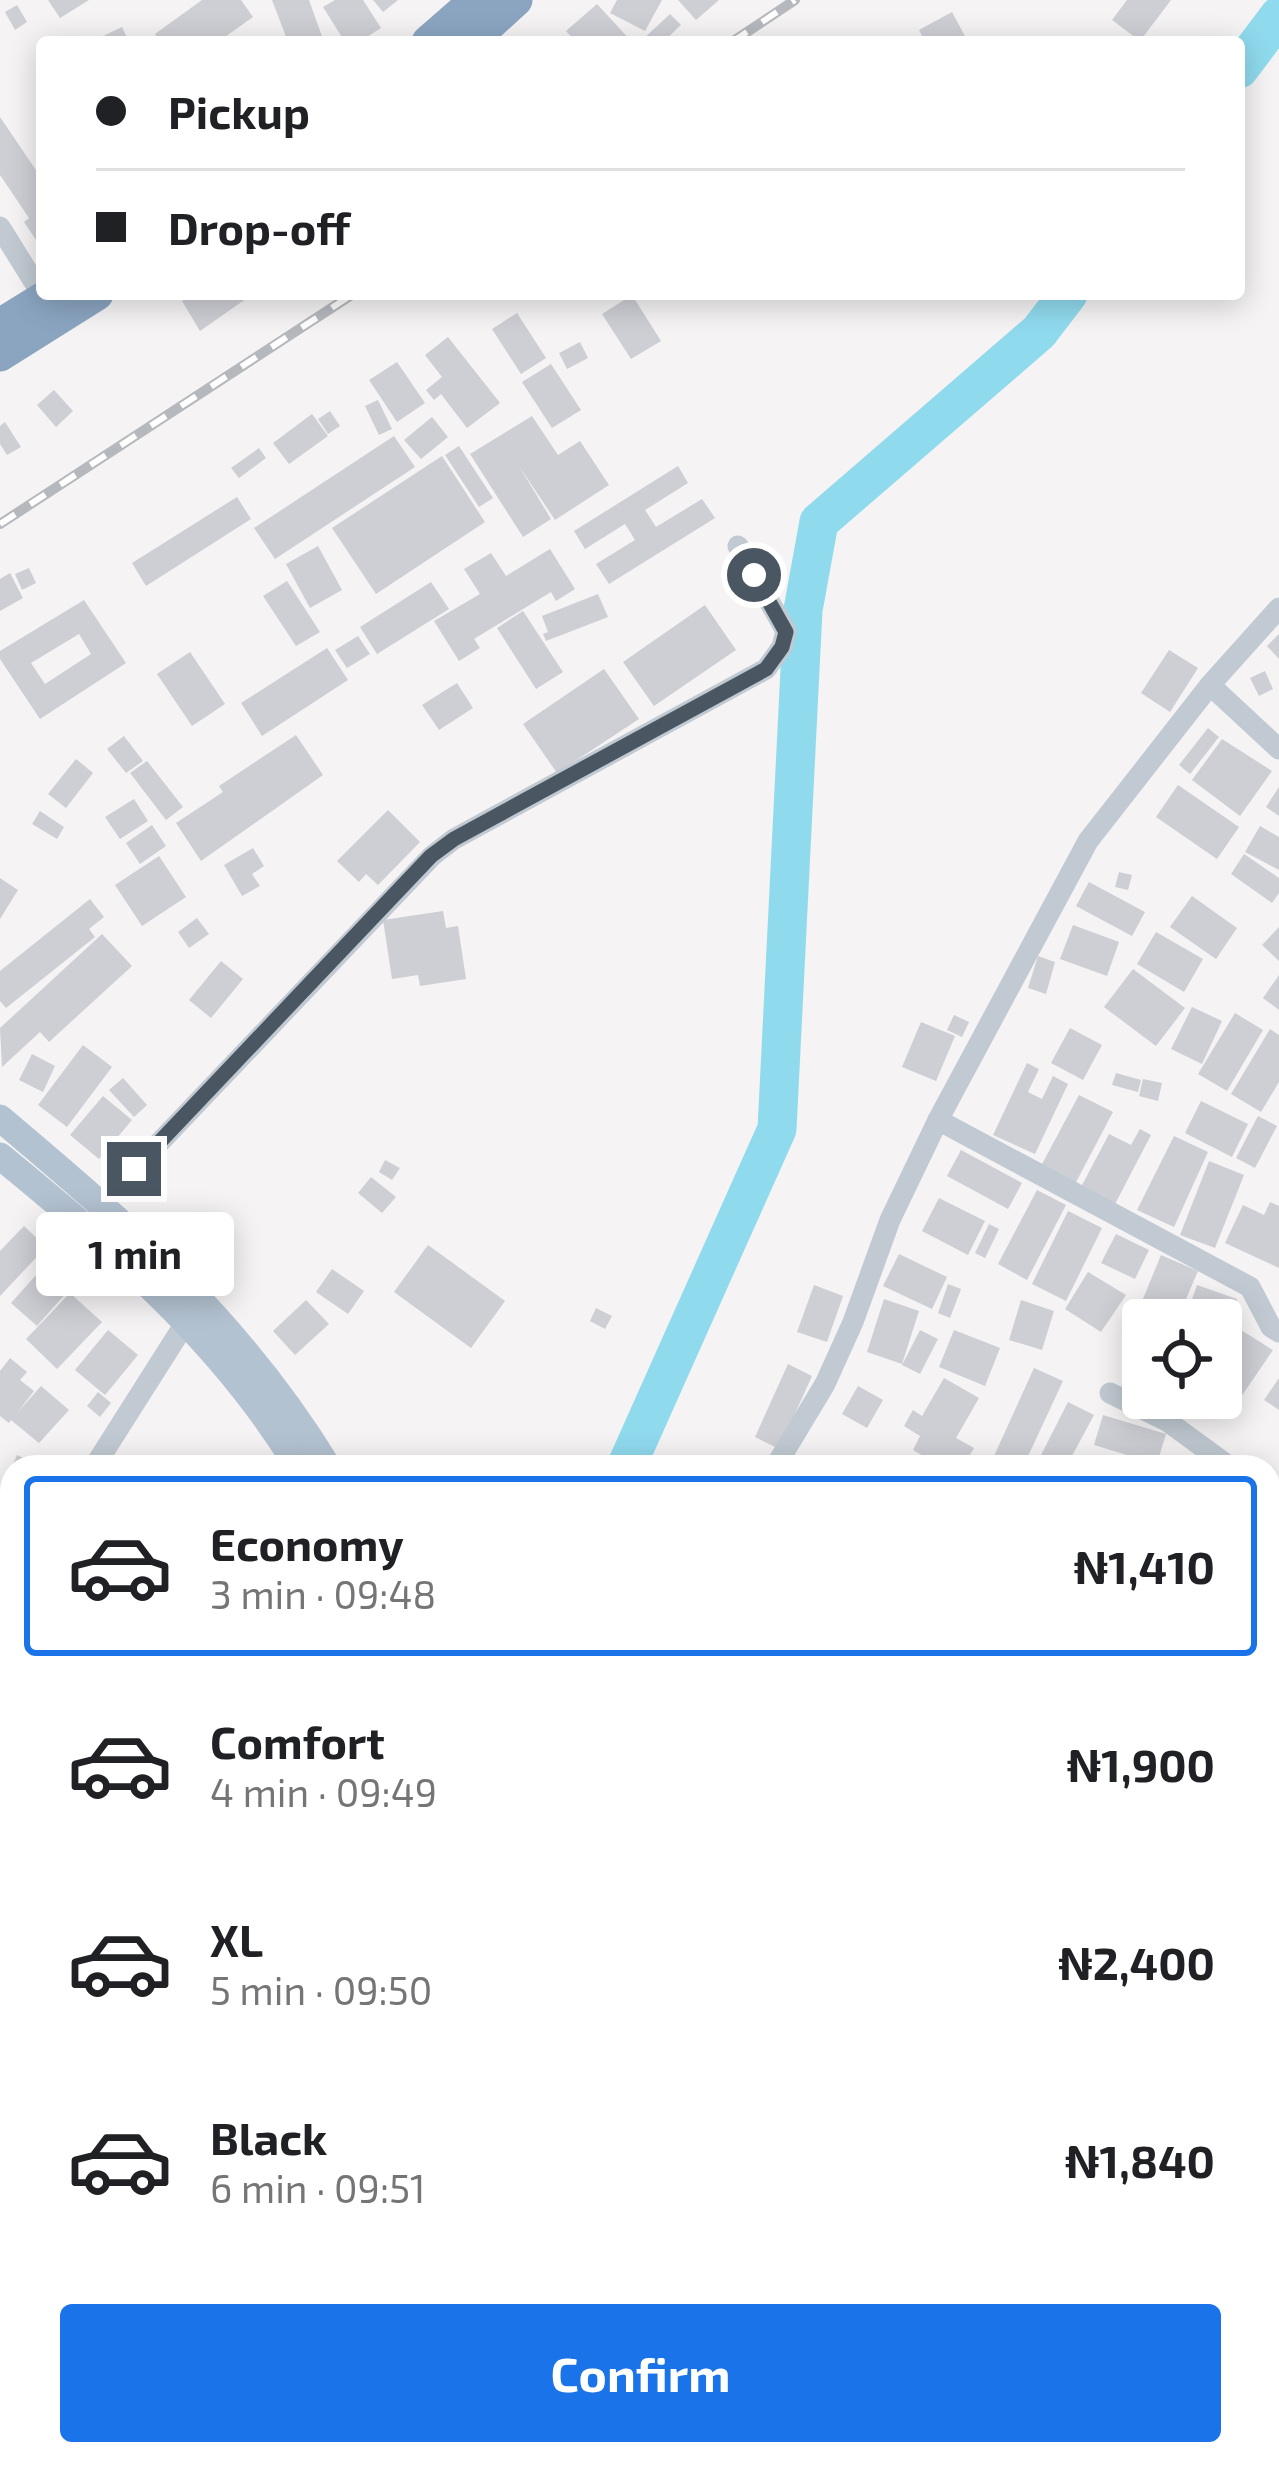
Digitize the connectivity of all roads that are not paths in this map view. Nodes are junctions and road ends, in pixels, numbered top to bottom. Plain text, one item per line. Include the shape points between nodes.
1 (476, 0) edge
2 (516, 0) edge
3 (435, 36) edge
4 (477, 36) edge
5 (0, 227) edge
6 (36, 280) edge
7 (41, 300) edge
8 (87, 300) edge
9 (0, 326) edge
10 (0, 355) edge
11 (738, 547) dead end
12 (1279, 608) edge
13 (1210, 685) junction
14 (1279, 748) edge
15 (0, 1118) edge
16 (938, 1120) junction
17 (0, 1156) edge
18 (101, 1204) junction
19 (186, 1322) junction
20 (1279, 1332) edge
21 (1111, 1393) dead end
22 (102, 1455) edge
23 (290, 1455) edge
24 (320, 1455) edge
25 (782, 1455) edge
26 (1214, 1455) edge

1 - 3 highway
2 - 4 highway
5 - 6 street
7 - 9 highway
8 - 10 highway
11 - 18 street via 786,632 766,669 431,856
12 - 13 street
13 - 14 street
13 - 16 street via 1088,841
15 - 18 main road
16 - 20 street via 1250,1287
16 - 25 street via 825,1384
17 - 19 main road
18 - 24 main road via 225,1324
19 - 22 street
19 - 23 main road
21 - 26 street

